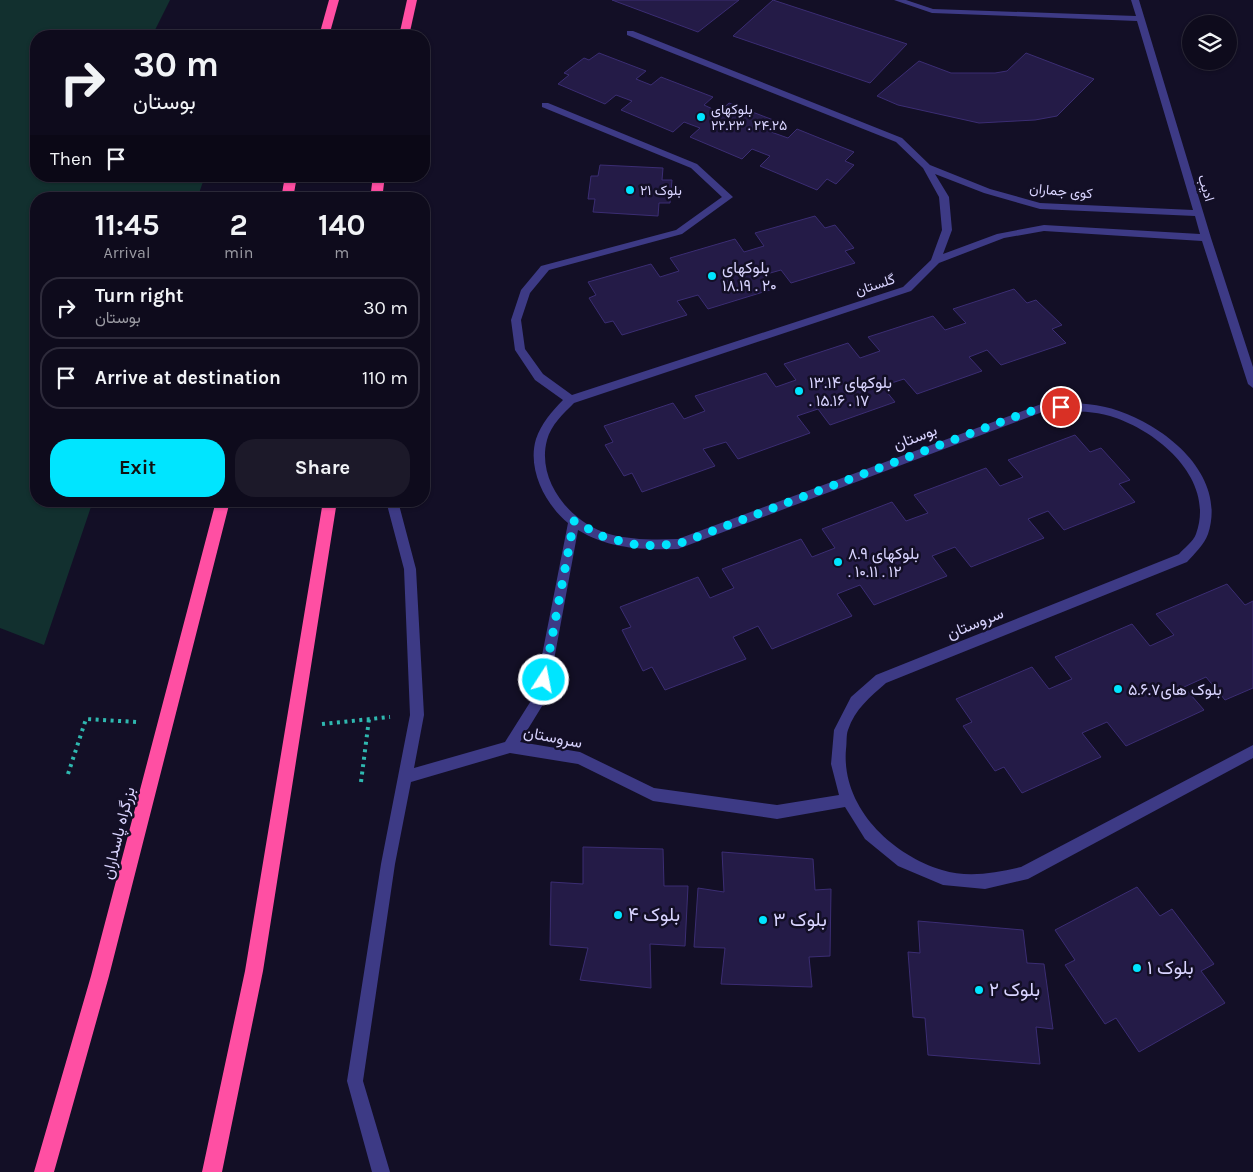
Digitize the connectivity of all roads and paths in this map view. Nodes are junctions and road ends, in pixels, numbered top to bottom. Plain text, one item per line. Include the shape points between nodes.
1 (334, 0) edge
2 (412, 0) edge
3 (898, 0) edge
4 (1135, 0) edge
5 (1141, 19) junction
6 (326, 30) edge
7 (405, 30) edge
8 (630, 33) dead end
9 (545, 105) dead end
10 (927, 167) junction
11 (1199, 213) junction
12 (1206, 238) junction
13 (935, 261) junction
14 (1253, 384) edge
15 (570, 400) junction
16 (221, 507) edge
17 (329, 507) edge
18 (394, 507) edge
19 (574, 521) junction
20 (1201, 536) joint
21 (417, 715) junction
22 (369, 719) junction
23 (165, 723) junction
24 (294, 726) junction
25 (510, 747) junction
26 (1253, 751) edge
27 (68, 774) dead end
28 (406, 777) junction
29 (361, 782) dead end
30 (848, 800) junction
31 (44, 1172) edge
32 (212, 1172) edge
33 (381, 1172) edge

1 - 6 highway
2 - 7 highway
3 - 5 street via 932,11
4 - 5 street, ادیب
5 - 11 street, ادیب
8 - 10 street, گلستان via 899,140
9 - 15 street via 694,166 728,197 679,232 546,268 525,292 516,320 520,350 539,377
10 - 11 street, کوی جماران via 1040,206
10 - 13 street, گلستان via 944,197 947,230
11 - 12 street, ادیب
12 - 13 street via 1044,228 1017,230
12 - 14 street, ادیب
13 - 15 street, گلستان via 907,289
15 - 19 street, گلستان via 550,421 540,446 541,472 552,498
16 - 23 highway, بزرگراه پاسداران
17 - 24 highway
18 - 21 street via 410,569
19 - 20 street, بوستان via 604,537 641,546 678,544 1014,417 1044,407 1079,406 1115,414 1149,430 1178,452 1198,479 1206,508
19 - 25 street, سروستان via 540,698
20 - 30 street, سروستان via 1183,558 881,679 856,701 841,730 838,764
21 - 22 path
21 - 28 street
22 - 24 path
22 - 29 path
23 - 27 path via 86,720
23 - 31 highway, بزرگراه پاسداران via 100,976
24 - 32 highway via 254,971
25 - 28 street
25 - 30 street, سروستان via 580,758 652,794 777,812
26 - 30 street, سروستان via 1023,874 984,882 943,878 903,861 870,834
28 - 33 street via 388,864 355,1081

